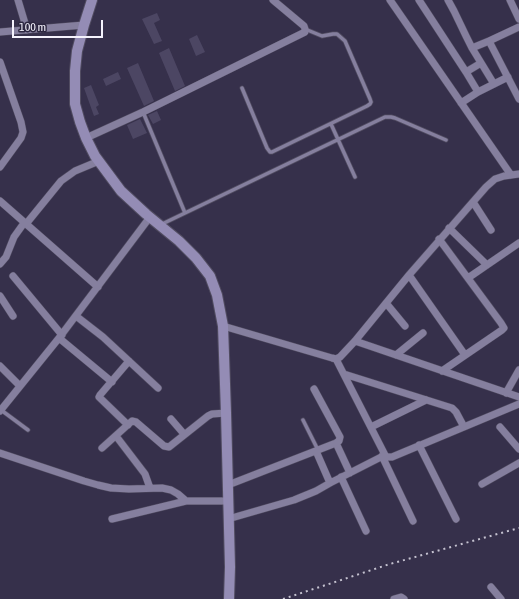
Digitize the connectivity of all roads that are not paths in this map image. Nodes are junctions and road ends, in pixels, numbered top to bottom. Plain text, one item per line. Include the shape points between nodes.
1 (18, 0) edge
2 (92, 0) edge
3 (273, 0) edge
4 (390, 0) edge
5 (419, 0) edge
6 (448, 0) edge
7 (510, 0) edge
8 (519, 19) edge
9 (84, 25) junction
10 (519, 27) edge
11 (305, 29) junction
12 (27, 30) junction
13 (0, 32) edge
14 (489, 41) junction
15 (472, 48) junction
16 (0, 62) edge
17 (481, 63) junction
18 (466, 72) junction
19 (508, 78) junction
20 (494, 84) junction
21 (242, 88) dead end
22 (478, 92) junction
23 (519, 99) edge
24 (461, 103) junction
25 (143, 112) junction
26 (331, 124) junction
27 (86, 138) junction
28 (338, 139) junction
29 (446, 140) dead end
30 (98, 161) junction
31 (0, 167) edge
32 (519, 174) edge
33 (511, 175) junction
34 (355, 177) dead end
35 (0, 201) edge
36 (472, 202) junction
37 (185, 213) junction
38 (150, 217) junction
39 (25, 224) junction
40 (160, 225) junction
41 (449, 228) junction
42 (491, 230) dead end
43 (439, 239) junction
44 (519, 243) edge
45 (0, 264) edge
46 (487, 265) junction
47 (409, 275) junction
48 (13, 276) dead end
49 (468, 278) junction
50 (98, 287) junction
51 (0, 296) edge
52 (386, 303) junction
53 (13, 316) dead end
54 (76, 316) junction
55 (223, 326) junction
56 (405, 326) dead end
57 (423, 333) dead end
58 (61, 336) junction
59 (355, 342) junction
60 (396, 355) junction
61 (465, 355) junction
62 (336, 359) junction
63 (129, 361) junction
64 (0, 366) edge
65 (519, 370) edge
66 (442, 371) junction
67 (344, 374) junction
68 (112, 382) junction
69 (20, 386) junction
70 (158, 388) dead end
71 (314, 389) dead end
72 (506, 393) junction
73 (519, 397) edge
74 (426, 400) junction
75 (519, 404) edge
76 (1, 410) edge
77 (226, 413) junction
78 (171, 419) dead end
79 (303, 420) dead end
80 (128, 425) junction
81 (371, 427) junction
82 (464, 427) junction
83 (500, 427) dead end
84 (28, 430) dead end
85 (184, 434) junction
86 (116, 436) junction
87 (336, 443) junction
88 (420, 445) junction
89 (102, 448) dead end
90 (519, 449) edge
91 (317, 451) junction
92 (0, 453) edge
93 (384, 456) junction
94 (519, 463) edge
95 (350, 473) junction
96 (341, 477) junction
97 (330, 482) junction
98 (482, 484) dead end
99 (228, 485) junction
100 (150, 488) junction
101 (186, 501) junction
102 (228, 502) junction
103 (112, 519) dead end
104 (228, 519) junction
105 (456, 519) dead end
106 (413, 521) dead end
107 (366, 531) dead end
108 (491, 587) dead end
109 (229, 599) edge
110 (394, 599) edge
111 (404, 599) edge
112 (501, 599) edge

1 - 12 street
2 - 9 street
3 - 11 street
4 - 24 street
5 - 18 street
6 - 15 street
7 - 8 street
9 - 12 street
9 - 27 street via 77,51 75,97
10 - 14 street
11 - 25 street via 302,34
11 - 26 lane via 322,36 337,34 345,41 370,98 371,102 367,106
12 - 13 street
14 - 15 street
14 - 19 street
15 - 17 street
16 - 31 street via 23,132
17 - 18 street
17 - 20 street
18 - 22 street
19 - 20 street
19 - 23 street
20 - 22 street
21 - 26 lane via 270,152
22 - 24 street
24 - 33 street
25 - 27 street
25 - 37 lane
26 - 28 lane
27 - 30 street
28 - 29 lane via 391,116
28 - 34 lane
28 - 37 lane
30 - 38 street via 120,191
30 - 39 street via 75,171 61,181
32 - 33 street
33 - 36 street via 495,180
35 - 39 street
36 - 41 street
36 - 42 street
37 - 40 lane
38 - 40 street
38 - 50 street
39 - 45 street via 14,237 6,257
39 - 50 street
40 - 55 street via 179,241 210,276
41 - 43 street
41 - 46 street
43 - 47 street
43 - 49 street
44 - 46 street
46 - 49 street
47 - 52 street
47 - 61 street
48 - 58 street
49 - 61 street via 504,328
50 - 54 street
51 - 53 street
52 - 56 street
52 - 59 street
54 - 58 street
54 - 63 street
55 - 62 street
55 - 77 street
57 - 60 street
58 - 68 street
58 - 69 street
59 - 60 street
59 - 62 street
60 - 66 street
61 - 66 street
62 - 67 street
63 - 68 street
63 - 70 street
64 - 69 street
65 - 72 street
66 - 72 street
67 - 74 street
67 - 81 street
68 - 80 street via 99,397
69 - 76 street
71 - 87 street via 340,437
72 - 73 street
74 - 81 street
74 - 82 street via 454,409
75 - 82 street
76 - 84 lane
77 - 85 street via 210,414
77 - 99 street
78 - 85 street
79 - 91 lane
80 - 85 street via 132,421 136,422 165,447
80 - 86 street
81 - 93 street
82 - 88 street
83 - 90 street
86 - 89 street
86 - 100 street via 145,474
87 - 91 street
87 - 95 street
88 - 93 street via 390,458
88 - 105 street
91 - 97 street
91 - 99 street
92 - 100 street via 98,486
93 - 95 street
93 - 106 street
94 - 98 street
95 - 96 street
96 - 97 street
96 - 107 street
97 - 104 street via 294,500
99 - 102 street
100 - 101 street via 172,490
101 - 102 street
101 - 103 street
102 - 104 street
104 - 109 street
108 - 112 street
110 - 111 street

